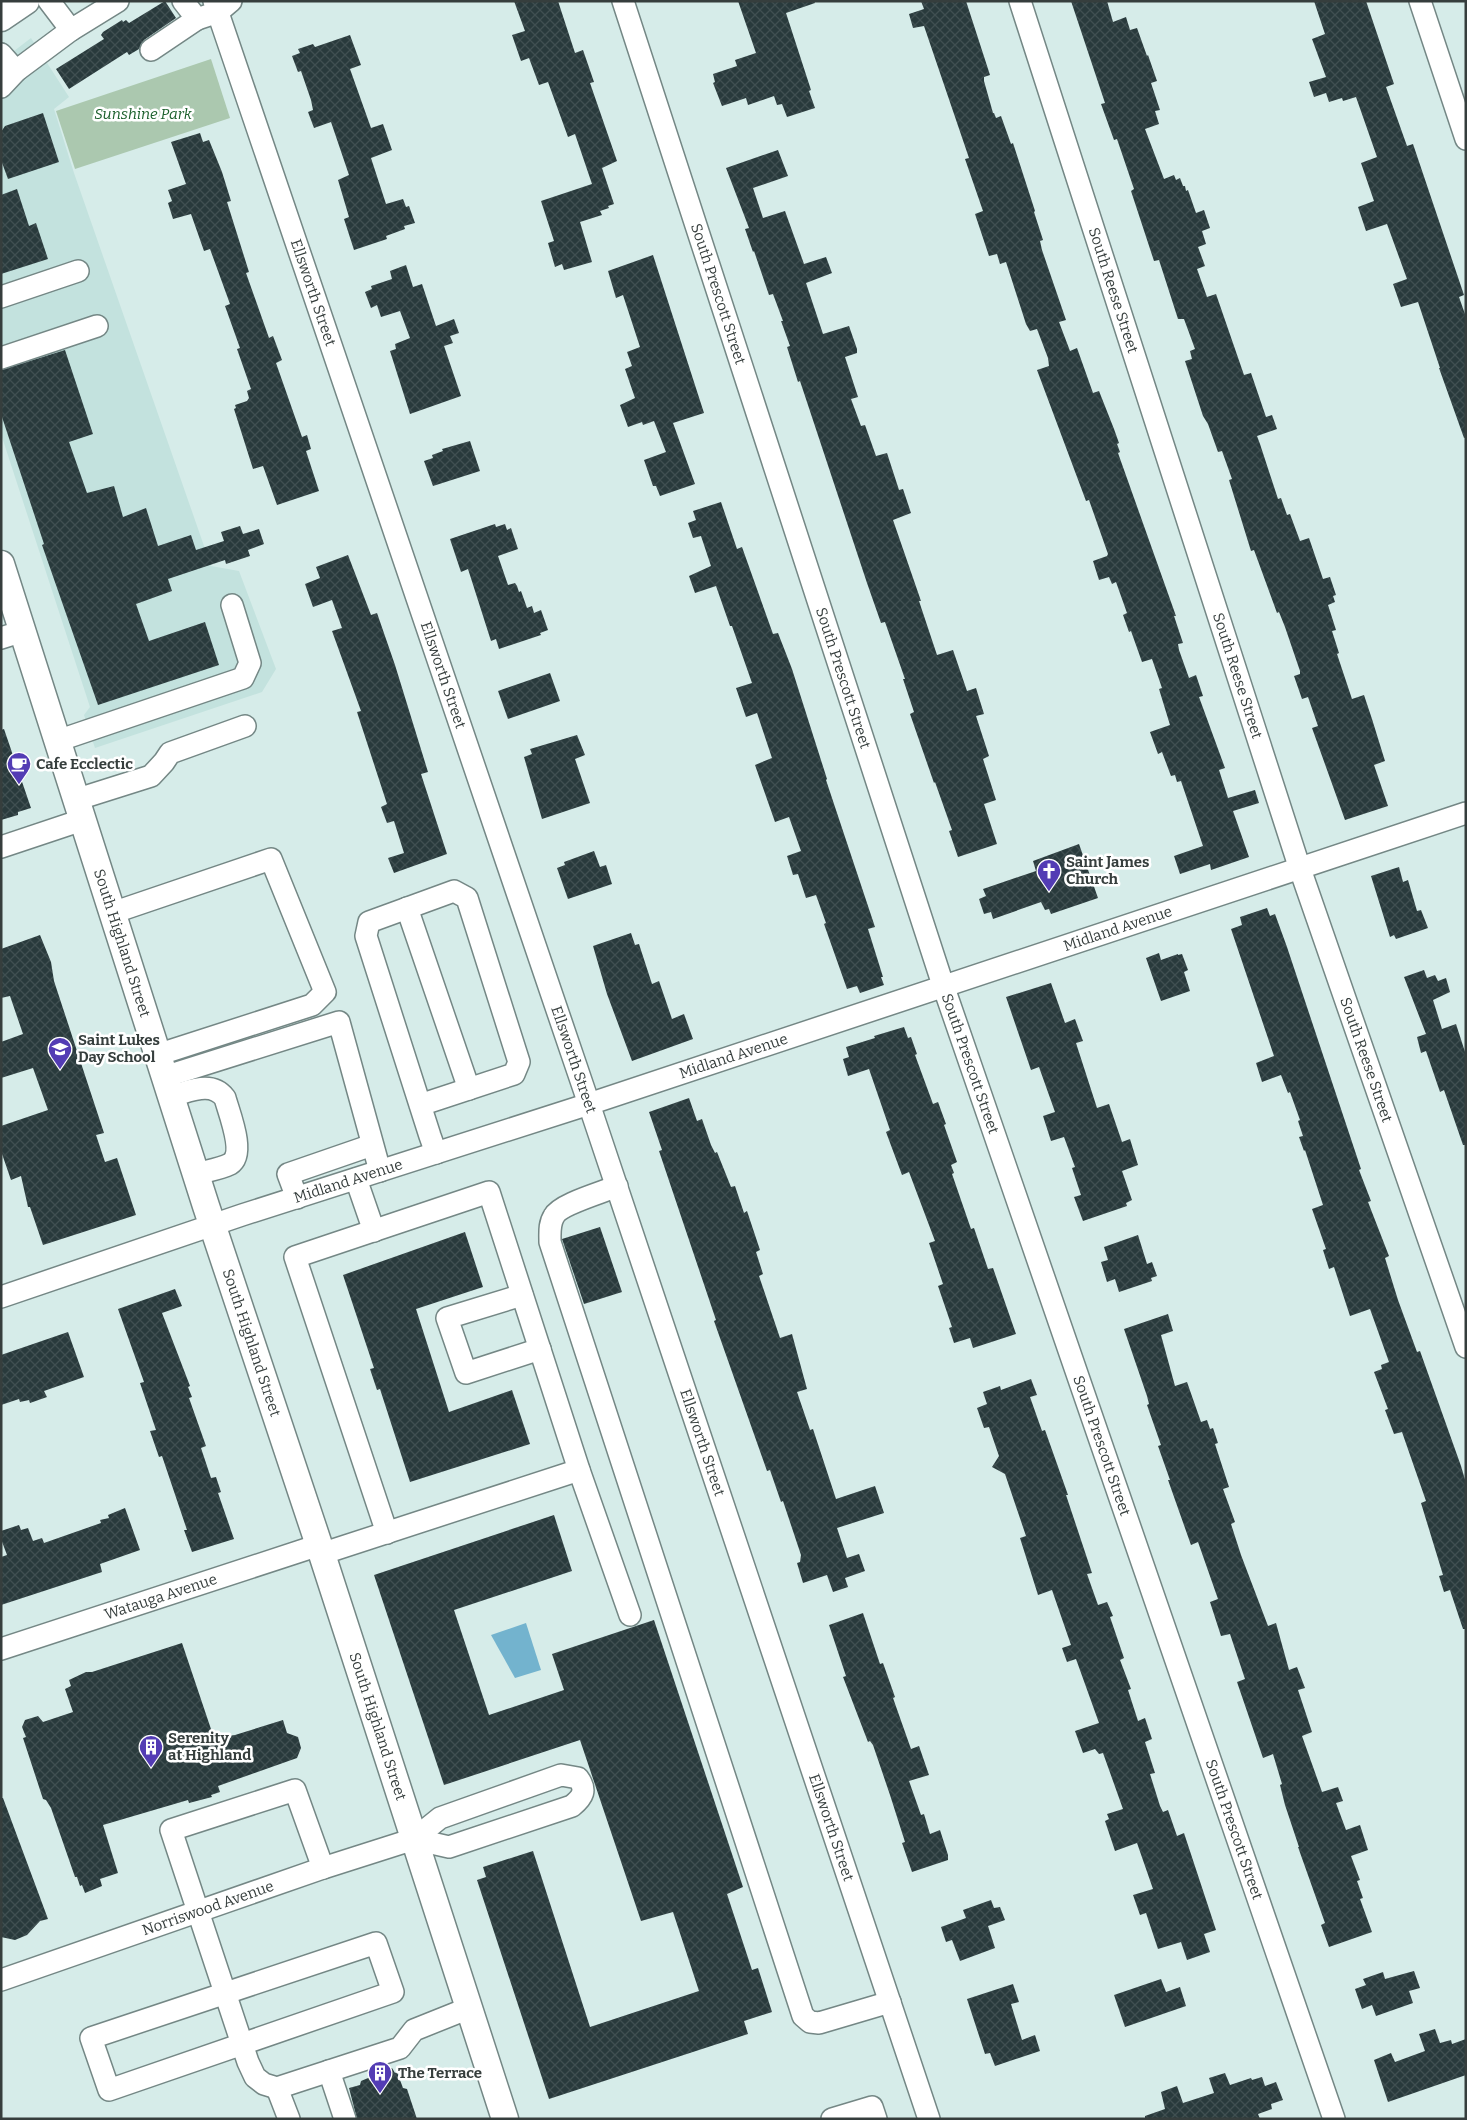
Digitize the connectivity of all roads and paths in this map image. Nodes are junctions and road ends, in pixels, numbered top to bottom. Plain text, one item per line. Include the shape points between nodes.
1 (26, 1) edge
2 (49, 1) edge
3 (118, 1) edge
4 (183, 1) edge
5 (623, 1) edge
6 (1020, 1) edge
7 (1420, 1) edge
8 (221, 5) edge
9 (1, 18) edge
10 (197, 19) junction
11 (71, 30) junction
12 (151, 50) dead end
13 (1, 54) edge
14 (16, 72) junction
15 (1, 87) edge
16 (1466, 139) edge
17 (78, 271) dead end
18 (1, 296) edge
19 (97, 326) dead end
20 (1, 358) edge
21 (3, 577) edge
22 (232, 606) dead end
23 (12, 634) edge
24 (245, 726) dead end
25 (57, 742) junction
26 (78, 810) junction
27 (1466, 813) edge
28 (1, 847) edge
29 (1299, 866) junction
30 (407, 908) junction
31 (112, 913) junction
32 (943, 985) junction
33 (164, 1076) junction
34 (469, 1089) junction
35 (589, 1104) junction
36 (420, 1105) junction
37 (372, 1145) junction
38 (436, 1153) junction
39 (380, 1171) junction
40 (196, 1174) junction
41 (356, 1178) junction
42 (617, 1186) junction
43 (297, 1198) junction
44 (212, 1225) junction
45 (374, 1231) junction
46 (522, 1294) junction
47 (1, 1298) edge
48 (1466, 1347) edge
49 (540, 1349) junction
50 (579, 1470) junction
51 (387, 1533) junction
52 (320, 1549) junction
53 (630, 1615) dead end
54 (1, 1649) edge
55 (414, 1839) junction
56 (323, 1868) junction
57 (198, 1912) junction
58 (1, 1980) edge
59 (225, 1993) junction
60 (890, 2002) junction
61 (469, 2008) junction
62 (242, 2044) junction
63 (329, 2071) junction
64 (277, 2088) junction
65 (288, 2119) edge
66 (345, 2119) edge
67 (504, 2119) edge
68 (832, 2119) edge
69 (876, 2119) edge
70 (929, 2119) edge
71 (1334, 2119) edge

1 - 9 main road
2 - 11 street
3 - 11 street
4 - 10 street
5 - 32 street, South Prescott Street
6 - 29 street, South Reese Street
7 - 16 street
8 - 10 street
8 - 35 street, Ellsworth Street
10 - 12 street
11 - 14 street
13 - 14 street
14 - 15 street
17 - 18 street
19 - 20 street
21 - 23 main road, South Highland Street
22 - 25 street via 250,663 243,678
23 - 25 main road, South Highland Street
24 - 26 street via 170,753 151,776
25 - 26 main road, South Highland Street
26 - 28 street
26 - 31 main road, South Highland Street
27 - 29 street, Midland Avenue
29 - 32 street, Midland Avenue
29 - 48 street, South Reese Street
30 - 34 street
30 - 34 street via 454,891 467,898 519,1062 514,1074
30 - 36 street via 369,922 366,936
31 - 33 main road, South Highland Street
31 - 33 street via 270,859 325,992 312,1004
32 - 35 street, Midland Avenue
32 - 71 street, South Prescott Street
33 - 37 street via 339,1022
33 - 40 main road, South Highland Street
33 - 40 street via 200,1089 212,1088 225,1098 238,1150 236,1158 230,1164
34 - 36 street
35 - 38 street, Midland Avenue
35 - 42 street, Ellsworth Street
36 - 38 street
37 - 39 street
37 - 43 street via 288,1174
38 - 39 street, Midland Avenue
39 - 41 street, Midland Avenue
40 - 44 main road, South Highland Street
41 - 43 street, Midland Avenue
41 - 45 street
42 - 60 street, Ellsworth Street
42 - 60 street via 555,1213 550,1226 550,1242 803,2016 810,2022 819,2023
43 - 44 street, Midland Avenue
44 - 47 street, Midland Avenue
44 - 52 main road, South Highland Street
45 - 46 street via 489,1192
45 - 51 street via 295,1257
46 - 49 street
46 - 49 street via 448,1318 466,1373
49 - 50 street
50 - 51 street, Watauga Avenue
50 - 53 street
51 - 52 street, Watauga Avenue
52 - 54 street, Watauga Avenue
52 - 55 main road, South Highland Street
55 - 55 street via 449,1846 572,1806 579,1800 583,1784 578,1778 561,1774 440,1818
55 - 56 street, Norriswood Avenue
55 - 61 main road, South Highland Street
56 - 57 street, Norriswood Avenue
56 - 57 street via 295,1790 171,1830
57 - 58 street, Norriswood Avenue
57 - 59 street
59 - 62 street
59 - 62 street via 91,2038 109,2090
59 - 62 street via 376,1943 393,1992
60 - 70 street, Ellsworth Street
61 - 63 street via 414,2030 400,2048
61 - 67 main road, South Highland Street
62 - 64 street via 255,2077
63 - 64 street
63 - 66 street
64 - 65 street
68 - 69 street via 872,2107

